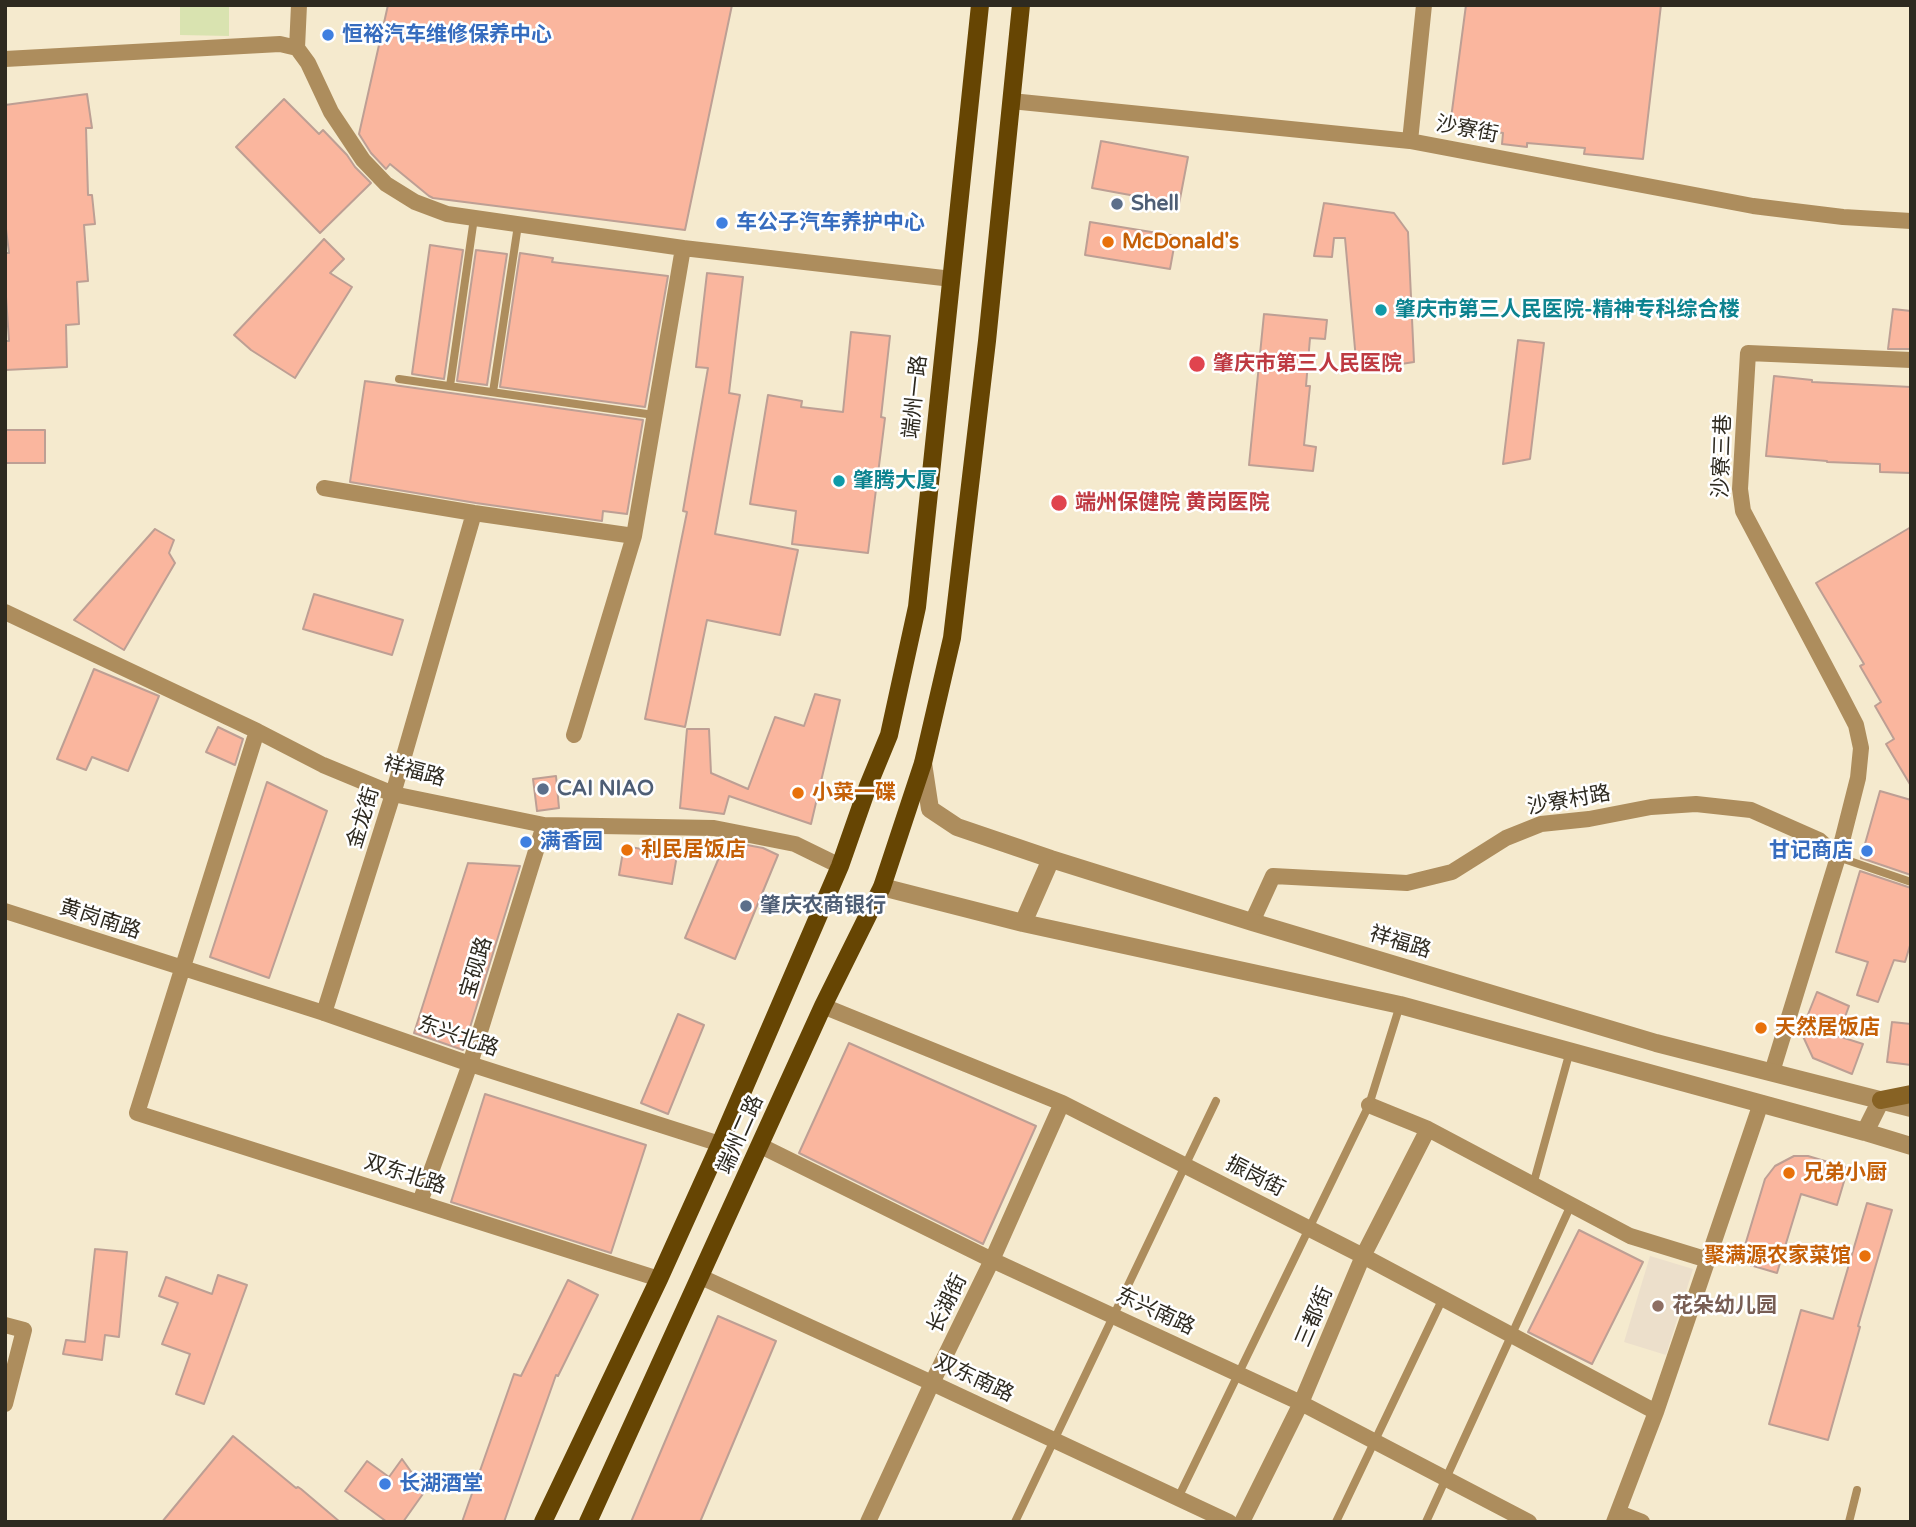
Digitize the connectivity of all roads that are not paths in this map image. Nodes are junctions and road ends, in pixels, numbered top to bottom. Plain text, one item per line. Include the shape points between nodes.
1 (299, 5) edge
2 (980, 5) edge
3 (1021, 5) edge
4 (1424, 5) edge
5 (297, 48) junction
6 (5, 59) edge
7 (1012, 101) junction
8 (1410, 141) junction
9 (474, 218) junction
10 (1911, 221) edge
11 (518, 225) junction
12 (683, 248) junction
13 (952, 279) junction
14 (1911, 360) edge
15 (399, 379) dead end
16 (450, 386) junction
17 (493, 392) junction
18 (654, 415) junction
19 (324, 488) dead end
20 (474, 513) junction
21 (634, 536) junction
22 (5, 612) edge
23 (257, 732) junction
24 (575, 735) dead end
25 (923, 763) junction
26 (393, 794) junction
27 (544, 825) junction
28 (1838, 857) junction
29 (1051, 859) junction
30 (839, 866) junction
31 (1911, 882) edge
32 (882, 887) junction
33 (5, 911) edge
34 (1252, 922) junction
35 (1023, 923) junction
36 (183, 968) junction
37 (1400, 1005) junction
38 (824, 1006) junction
39 (324, 1013) junction
40 (1570, 1051) junction
41 (470, 1064) junction
42 (1772, 1072) junction
43 (1911, 1094) edge
44 (1881, 1100) junction
45 (1216, 1101) dead end
46 (1062, 1103) junction
47 (1761, 1103) junction
48 (1369, 1105) junction
49 (1911, 1108) edge
50 (1428, 1129) junction
51 (1865, 1132) junction
52 (720, 1143) junction
53 (761, 1146) junction
54 (1911, 1146) edge
55 (1186, 1166) junction
56 (1532, 1185) junction
57 (419, 1202) junction
58 (1571, 1205) junction
59 (1310, 1228) junction
60 (1363, 1256) junction
61 (992, 1260) junction
62 (1708, 1260) junction
63 (701, 1277) junction
64 (660, 1279) junction
65 (1443, 1298) junction
66 (1114, 1316) junction
67 (5, 1325) edge
68 (1512, 1335) junction
69 (1239, 1374) junction
70 (932, 1382) junction
71 (1301, 1403) junction
72 (5, 1404) edge
73 (1656, 1412) junction
74 (1054, 1440) junction
75 (1374, 1441) junction
76 (1446, 1478) junction
77 (1857, 1490) dead end
78 (1178, 1498) junction
79 (1617, 1518) edge
80 (543, 1522) edge
81 (588, 1522) edge
82 (868, 1522) edge
83 (1015, 1522) edge
84 (1229, 1522) edge
85 (1242, 1522) edge
86 (1336, 1522) edge
87 (1426, 1522) edge
88 (1529, 1522) edge
89 (1642, 1522) edge
90 (1849, 1522) edge

1 - 5 street
2 - 13 main road, 端州一路
3 - 7 main road
4 - 8 street
5 - 6 street via 281,44
5 - 9 street via 331,112 363,160 386,184 415,202
7 - 8 street, 沙寮街
7 - 25 main road via 952,638
8 - 10 street, 沙寮街 via 1753,206
9 - 11 street
9 - 16 lane
11 - 12 street
11 - 17 lane
12 - 13 street
12 - 18 street
13 - 30 main road, 端州一路 via 917,607 889,735
14 - 28 street, 沙寮三巷 via 1748,353 1740,489 1743,511 1856,725 1861,748
15 - 16 lane
16 - 17 lane
17 - 18 lane
18 - 21 street
19 - 20 street
20 - 21 street
20 - 26 street, 金龙街
21 - 24 street
22 - 23 street, 祥福路
23 - 26 street, 祥福路
23 - 36 street
25 - 29 street, 祥福路 via 930,809 957,827
25 - 32 main road, 端州二路
26 - 27 street, 祥福路
26 - 39 street, 金龙街
27 - 30 street, 祥福路 via 714,828 795,844
27 - 41 street, 宝砚路
28 - 31 lane
28 - 34 street, 沙寮村路 via 1819,840 1751,810 1696,804 1651,807 1541,824 1506,838 1452,872 1407,883 1273,876
28 - 42 street
29 - 34 street, 祥福路
29 - 35 street
30 - 52 main road, 端州二路
32 - 35 street
32 - 38 main road, 端州二路
33 - 36 street, 黄岗南路
34 - 42 street, 祥福路 via 1656,1043
35 - 37 street
36 - 39 street, 东兴北路
36 - 57 street, 双东北路 via 137,1113
37 - 40 street
37 - 48 lane
38 - 46 street, 振岗街
38 - 53 main road, 端州二路
39 - 41 street, 东兴北路
40 - 47 street
40 - 56 lane
41 - 52 street, 东兴北路
41 - 57 street, 宝砚路
42 - 44 street, 祥福路
43 - 44 main road
44 - 49 street, 祥福路
44 - 51 street
45 - 55 lane
46 - 55 street, 振岗街
46 - 61 street, 长湖街
47 - 51 street
47 - 62 street
48 - 50 street
48 - 59 lane
50 - 56 street
50 - 60 street, 三都街
51 - 54 street
52 - 64 main road, 端州二路
53 - 61 street, 东兴南路
53 - 63 main road, 端州二路
55 - 59 street, 振岗街
55 - 66 lane
56 - 58 street
57 - 64 street, 双东北路
58 - 62 street via 1630,1236
58 - 68 lane
59 - 60 street, 振岗街
59 - 69 lane
60 - 65 street, 振岗街
60 - 71 street, 三都街
61 - 66 street, 东兴南路
61 - 70 street, 长湖街
62 - 73 street
63 - 70 street, 双东南路
63 - 81 main road, 端州二路
64 - 80 main road, 端州二路
65 - 68 street, 振岗街
65 - 75 lane
66 - 69 street, 东兴南路
66 - 74 lane
67 - 72 street via 24,1331
68 - 73 street, 振岗街
68 - 76 lane
69 - 71 street, 东兴南路
69 - 78 lane
70 - 74 street, 双东南路
70 - 82 street, 长湖街
71 - 75 street, 东兴南路
71 - 85 street, 三都街
73 - 79 street
74 - 78 street, 双东南路
74 - 83 lane
75 - 76 street, 东兴南路
75 - 86 lane
76 - 87 lane
76 - 88 street, 东兴南路
77 - 90 lane
78 - 84 street, 双东南路
79 - 89 street

